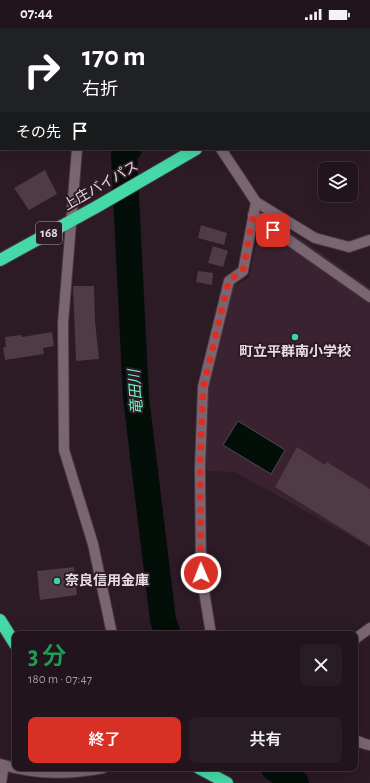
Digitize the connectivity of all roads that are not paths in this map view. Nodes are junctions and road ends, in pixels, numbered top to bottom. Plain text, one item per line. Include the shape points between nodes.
1 (77, 150) edge
2 (194, 150) edge
3 (222, 150) edge
4 (256, 202) junction
5 (253, 215) junction
6 (70, 222) junction
7 (370, 240) edge
8 (0, 260) edge
9 (370, 297) edge
10 (0, 620) edge
11 (370, 628) edge
12 (111, 631) edge
13 (211, 631) edge
14 (358, 638) edge
15 (12, 639) edge
16 (358, 741) edge
17 (370, 745) edge
18 (2, 765) edge
19 (12, 768) edge
20 (31, 771) edge
21 (88, 771) edge
22 (205, 771) edge
23 (1, 783) edge
24 (227, 783) edge

1 - 6 street
2 - 6 highway, 上庄バイパス / 168
3 - 4 street
4 - 5 street
4 - 7 street via 315,238 349,247
5 - 9 street
5 - 13 street via 243,271 229,280 203,388 200,468 201,573
6 - 8 highway, 上庄バイパス / 168
6 - 12 street via 63,323 64,450 93,544
10 - 15 highway
11 - 14 street
16 - 17 street
18 - 19 street
18 - 23 street
20 - 21 street via 54,774
22 - 24 highway

